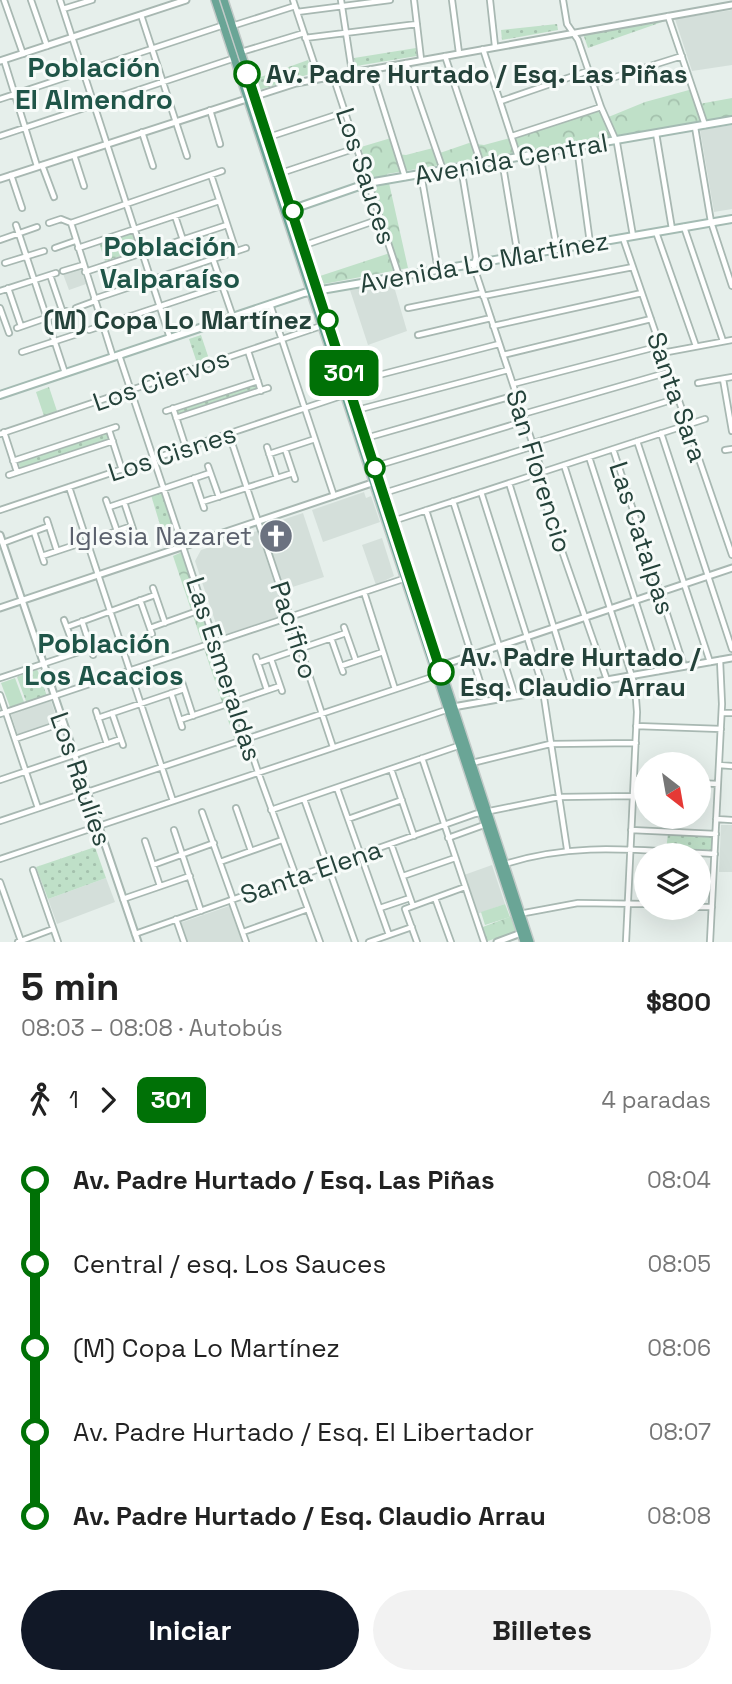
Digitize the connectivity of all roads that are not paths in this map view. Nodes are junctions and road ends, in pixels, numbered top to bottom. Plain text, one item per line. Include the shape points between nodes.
1 (5, 0) edge
2 (31, 0) edge
3 (60, 0) edge
4 (92, 0) edge
5 (183, 0) edge
6 (215, 0) edge
7 (224, 0) edge
8 (390, 0) edge
9 (414, 0) edge
10 (452, 0) edge
11 (490, 0) edge
12 (496, 0) edge
13 (563, 0) edge
14 (294, 3) edge
15 (342, 3) edge
16 (732, 5) edge
17 (63, 9) junction
18 (297, 12) junction
19 (141, 15) junction
20 (668, 16) junction
21 (417, 24) junction
22 (228, 26) junction
23 (571, 31) junction
24 (346, 33) junction
25 (304, 36) junction
26 (72, 38) junction
27 (47, 46) junction
28 (495, 46) junction
29 (483, 48) junction
30 (152, 49) junction
31 (459, 52) junction
32 (23, 54) junction
33 (238, 55) junction
34 (445, 55) junction
35 (682, 55) junction
36 (421, 59) junction
37 (2, 61) edge
38 (406, 62) junction
39 (371, 68) junction
40 (589, 71) junction
41 (83, 72) junction
42 (352, 72) junction
43 (332, 76) junction
44 (319, 78) junction
45 (163, 82) junction
46 (593, 84) junction
47 (15, 94) junction
48 (251, 96) junction
49 (0, 99) edge
50 (500, 101) junction
51 (94, 105) junction
52 (601, 107) junction
53 (209, 109) junction
54 (345, 113) junction
55 (176, 120) junction
56 (732, 120) edge
57 (705, 125) junction
58 (25, 127) junction
59 (695, 127) junction
60 (142, 131) junction
61 (656, 133) junction
62 (0, 136) edge
63 (512, 136) junction
64 (269, 137) junction
65 (616, 140) junction
66 (107, 143) junction
67 (220, 144) dead end
68 (577, 147) junction
69 (356, 148) junction
70 (540, 153) junction
71 (74, 154) junction
72 (187, 156) dead end
73 (518, 157) junction
74 (502, 160) junction
75 (481, 164) junction
76 (40, 165) junction
77 (153, 166) dead end
78 (461, 167) junction
79 (443, 170) junction
80 (222, 171) dead end
81 (281, 173) junction
82 (421, 174) junction
83 (11, 175) junction
84 (211, 175) junction
85 (405, 177) junction
86 (0, 178) edge
87 (368, 183) junction
88 (84, 186) dead end
89 (54, 197) dead end
90 (219, 201) junction
91 (126, 203) junction
92 (283, 206) junction
93 (22, 208) dead end
94 (293, 209) junction
95 (175, 216) junction
96 (380, 219) junction
97 (732, 219) edge
98 (711, 222) junction
99 (49, 223) dead end
100 (71, 223) junction
101 (16, 225) dead end
102 (227, 225) junction
103 (684, 227) junction
104 (37, 228) dead end
105 (134, 229) junction
106 (672, 229) junction
107 (656, 232) junction
108 (19, 234) junction
109 (633, 236) junction
110 (623, 238) junction
111 (0, 240) edge
112 (183, 240) junction
113 (75, 241) junction
114 (590, 243) junction
115 (305, 245) junction
116 (55, 248) dead end
117 (78, 248) junction
118 (246, 248) dead end
119 (557, 249) junction
120 (44, 251) dead end
121 (236, 251) junction
122 (142, 253) junction
123 (518, 256) junction
124 (26, 257) junction
125 (213, 259) junction
126 (5, 263) dead end
127 (476, 263) junction
128 (83, 265) junction
129 (633, 267) junction
130 (438, 270) junction
131 (63, 271) dead end
132 (85, 272) junction
133 (399, 276) junction
134 (34, 280) junction
135 (151, 280) junction
136 (233, 282) dead end
137 (223, 285) junction
138 (732, 286) edge
139 (8, 288) junction
140 (0, 291) edge
141 (315, 291) junction
142 (642, 293) junction
143 (483, 294) junction
144 (94, 300) junction
145 (270, 304) junction
146 (159, 306) junction
147 (408, 307) dead end
148 (0, 308) edge
149 (76, 308) dead end
150 (233, 317) junction
151 (47, 318) junction
152 (491, 318) junction
153 (651, 319) junction
154 (103, 325) junction
155 (322, 326) junction
156 (493, 326) junction
157 (89, 330) dead end
158 (9, 334) dead end
159 (74, 335) dead end
160 (418, 335) dead end
161 (170, 338) junction
162 (282, 340) junction
163 (732, 340) edge
164 (55, 341) junction
165 (723, 341) junction
166 (499, 344) junction
167 (660, 346) junction
168 (696, 346) junction
169 (248, 351) junction
170 (22, 352) dead end
171 (662, 353) junction
172 (503, 355) junction
173 (116, 356) junction
174 (508, 370) junction
175 (669, 372) junction
176 (65, 373) junction
177 (732, 377) edge
178 (723, 379) junction
179 (258, 381) junction
180 (348, 383) junction
181 (698, 383) dead end
182 (513, 384) junction
183 (268, 388) dead end
184 (130, 390) junction
185 (261, 391) junction
186 (345, 395) junction
187 (516, 395) junction
188 (0, 396) edge
189 (678, 398) junction
190 (173, 408) junction
191 (304, 408) junction
192 (356, 410) junction
193 (166, 411) dead end
194 (523, 414) junction
195 (176, 418) junction
196 (705, 419) dead end
197 (525, 421) junction
198 (687, 425) junction
199 (116, 427) dead end
200 (109, 430) junction
201 (732, 430) edge
202 (2, 433) edge
203 (662, 433) junction
204 (229, 434) junction
205 (366, 438) junction
206 (314, 439) junction
207 (113, 441) junction
208 (637, 441) junction
209 (533, 445) junction
210 (267, 447) dead end
211 (186, 448) junction
212 (285, 449) junction
213 (613, 449) junction
214 (732, 449) edge
215 (725, 450) dead end
216 (269, 454) junction
217 (589, 457) junction
218 (153, 459) junction
219 (13, 461) junction
220 (564, 465) junction
221 (208, 466) dead end
222 (375, 466) junction
223 (122, 470) junction
224 (17, 472) junction
225 (542, 472) junction
226 (210, 473) junction
227 (9, 475) dead end
228 (194, 478) junction
229 (277, 478) junction
230 (376, 482) junction
231 (509, 483) junction
232 (69, 487) junction
233 (247, 488) junction
234 (163, 489) junction
235 (481, 492) junction
236 (384, 494) junction
237 (334, 496) junction
238 (219, 497) junction
239 (106, 500) dead end
240 (453, 501) junction
241 (124, 502) junction
242 (109, 507) junction
243 (0, 510) edge
244 (426, 510) junction
245 (393, 521) junction
246 (258, 522) junction
247 (117, 531) junction
248 (34, 532) junction
249 (0, 535) edge
250 (87, 541) junction
251 (3, 543) junction
252 (183, 547) junction
253 (57, 551) junction
254 (732, 555) edge
255 (732, 568) edge
256 (98, 575) junction
257 (708, 576) junction
258 (403, 579) junction
259 (684, 584) junction
260 (153, 588) dead end
261 (364, 592) junction
262 (660, 592) junction
263 (155, 594) junction
264 (139, 600) junction
265 (636, 600) junction
266 (22, 601) junction
267 (0, 608) edge
268 (203, 609) junction
269 (611, 609) junction
270 (110, 611) junction
271 (290, 617) junction
272 (585, 617) junction
273 (64, 620) dead end
274 (82, 621) junction
275 (166, 623) junction
276 (66, 627) junction
277 (555, 627) junction
278 (527, 637) junction
279 (331, 638) junction
280 (215, 642) junction
281 (499, 646) junction
282 (91, 648) junction
283 (300, 649) junction
284 (732, 649) edge
285 (76, 652) junction
286 (383, 652) junction
287 (93, 655) dead end
288 (472, 655) junction
289 (256, 657) dead end
290 (732, 658) edge
291 (271, 659) junction
292 (720, 660) junction
293 (356, 661) junction
294 (710, 662) junction
295 (258, 663) junction
296 (43, 664) junction
297 (684, 666) junction
298 (130, 670) junction
299 (436, 670) junction
300 (658, 671) junction
301 (633, 675) junction
302 (0, 678) edge
303 (607, 680) junction
304 (182, 682) dead end
305 (572, 686) junction
306 (184, 688) junction
307 (396, 689) junction
308 (267, 690) junction
309 (542, 691) junction
310 (171, 693) junction
311 (0, 695) edge
312 (53, 696) junction
313 (515, 696) junction
314 (486, 701) junction
315 (234, 702) junction
316 (141, 703) junction
317 (449, 708) junction
318 (96, 711) dead end
319 (3, 713) edge
320 (112, 713) junction
321 (722, 713) junction
322 (732, 713) edge
323 (322, 714) junction
324 (193, 716) junction
325 (98, 718) junction
326 (180, 720) junction
327 (62, 723) junction
328 (636, 726) junction
329 (182, 727) dead end
330 (721, 729) junction
331 (247, 738) junction
332 (15, 739) junction
333 (636, 743) junction
334 (107, 744) junction
335 (550, 744) junction
336 (458, 746) junction
337 (333, 747) junction
338 (636, 752) edge
339 (73, 755) junction
340 (422, 758) junction
341 (471, 763) junction
342 (719, 765) junction
343 (732, 766) edge
344 (162, 767) junction
345 (391, 769) junction
346 (26, 771) junction
347 (258, 772) junction
348 (634, 779) edge
349 (0, 780) edge
350 (711, 784) edge
351 (718, 784) junction
352 (337, 788) junction
353 (85, 792) junction
354 (633, 796) junction
355 (559, 797) junction
356 (304, 799) junction
357 (402, 800) junction
358 (173, 801) junction
359 (38, 808) junction
360 (236, 808) dead end
361 (271, 810) junction
362 (202, 812) dead end
363 (484, 813) junction
364 (348, 819) junction
365 (716, 819) junction
366 (732, 820) edge
367 (0, 821) edge
368 (445, 825) junction
369 (484, 825) junction
370 (97, 826) junction
371 (174, 830) dead end
372 (631, 830) junction
373 (716, 834) junction
374 (414, 836) junction
375 (448, 838) junction
376 (282, 840) junction
377 (145, 841) dead end
378 (214, 844) junction
379 (391, 844) junction
380 (567, 849) junction
381 (630, 850) junction
382 (251, 851) junction
383 (183, 854) junction
384 (360, 855) junction
385 (715, 855) junction
386 (455, 858) junction
387 (0, 859) edge
388 (220, 862) junction
389 (505, 864) junction
390 (153, 865) junction
391 (328, 866) junction
392 (33, 870) dead end
393 (190, 876) junction
394 (403, 876) junction
395 (295, 878) junction
396 (0, 882) edge
397 (160, 886) junction
398 (465, 887) junction
399 (410, 898) junction
400 (435, 898) junction
401 (123, 899) junction
402 (232, 900) junction
403 (628, 904) junction
404 (634, 904) edge
405 (413, 906) junction
406 (712, 907) joint
407 (380, 908) junction
408 (308, 909) junction
409 (201, 911) junction
410 (518, 915) junction
411 (176, 919) junction
412 (412, 927) junction
413 (54, 929) junction
414 (243, 932) junction
415 (524, 932) junction
416 (135, 934) junction
417 (389, 935) junction
418 (20, 941) edge
419 (319, 941) edge
420 (58, 942) edge
421 (138, 942) edge
422 (184, 942) edge
423 (246, 942) edge
424 (311, 942) edge
425 (355, 942) edge
426 (369, 942) edge
427 (417, 942) edge
428 (451, 942) edge
429 (484, 942) edge
430 (497, 942) edge
431 (524, 942) edge
432 (530, 942) edge
433 (626, 942) edge
434 (710, 942) edge

1 - 32 street
2 - 27 street
3 - 17 street
4 - 17 street
5 - 19 street
6 - 22 main road
7 - 22 main road
8 - 15 street
9 - 21 street
10 - 31 street
11 - 12 street
11 - 28 street
13 - 23 street
14 - 18 street, Los Sauces
14 - 22 street
15 - 18 street
15 - 24 street
16 - 20 street
17 - 26 street
18 - 25 street, Los Sauces
19 - 26 street
19 - 30 street
20 - 23 street
20 - 35 street
21 - 24 street
21 - 36 street
22 - 30 street
22 - 33 main road
23 - 28 street
23 - 40 street
24 - 25 street
24 - 42 street
25 - 33 street
25 - 44 street, Los Sauces
26 - 27 street
26 - 41 street
27 - 32 street
28 - 29 street
29 - 31 street
29 - 50 street
30 - 41 street
30 - 45 street
31 - 34 street
32 - 37 street
33 - 45 street
33 - 48 main road
34 - 36 street
34 - 75 street
35 - 46 street
35 - 57 street
36 - 38 street
37 - 47 street
38 - 39 street
38 - 79 street
39 - 42 street
39 - 85 street
40 - 46 street
40 - 50 street
41 - 47 street
41 - 51 street
42 - 43 street
43 - 44 street
43 - 54 street, Los Sauces
44 - 48 street
45 - 51 street
45 - 55 street
46 - 52 street
47 - 49 street
47 - 58 street
48 - 53 street
48 - 64 main road
48 - 92 main road
50 - 63 street
51 - 58 street
51 - 66 street
52 - 63 street, Avenida Central
52 - 65 street
53 - 55 street
53 - 67 street
54 - 64 street
54 - 69 street, Los Sauces
55 - 60 street
55 - 72 street
56 - 57 main road, Avenida Central
57 - 59 main road, Avenida Central
58 - 62 street
58 - 76 street
59 - 61 main road, Avenida Central
59 - 98 street
60 - 66 street
60 - 77 street
61 - 65 main road, Avenida Central
61 - 106 street
63 - 73 street
64 - 81 main road
65 - 68 main road, Avenida Central
65 - 109 street
66 - 71 street
66 - 91 street
68 - 70 main road, Avenida Central
68 - 114 street
69 - 81 street
69 - 87 street, Los Sauces
70 - 73 main road, Avenida Central
70 - 119 street
71 - 76 street
71 - 88 street
73 - 74 main road, Avenida Central
74 - 75 main road, Avenida Central
74 - 123 street
75 - 78 main road, Avenida Central
76 - 83 street
76 - 89 street
78 - 79 main road, Avenida Central
78 - 127 street, San Florencio
79 - 82 main road, Avenida Central
80 - 84 street
81 - 94 main road
82 - 85 main road, Avenida Central
82 - 130 street
83 - 86 street
83 - 93 street
84 - 90 street
84 - 91 street
85 - 87 main road, Avenida Central
87 - 94 main road, Avenida Central
87 - 96 street, Los Sauces
90 - 95 street
90 - 102 street
91 - 100 street
91 - 105 street
92 - 94 main road
92 - 141 main road
94 - 115 main road
95 - 105 street
95 - 112 street
96 - 115 street
96 - 133 street, Los Sauces
97 - 98 main road, Avenida Lo Martínez
98 - 103 main road, Avenida Lo Martínez
98 - 138 street
99 - 100 street via 61,219
100 - 113 street, Las Esmeraldas
101 - 108 street
102 - 112 street
102 - 121 street
103 - 106 main road, Avenida Lo Martínez
103 - 165 street
104 - 108 street
105 - 117 street
105 - 122 street
106 - 107 main road, Avenida Lo Martínez
107 - 109 main road, Avenida Lo Martínez
107 - 168 street
108 - 111 street
108 - 124 street
109 - 110 main road, Avenida Lo Martínez
110 - 114 main road, Avenida Lo Martínez
110 - 129 street, Santa Sara
112 - 122 street
113 - 116 street
113 - 117 street, Las Esmeraldas
114 - 119 main road, Avenida Lo Martínez
115 - 141 main road
117 - 128 street, Las Esmeraldas
118 - 121 street
119 - 123 main road, Avenida Lo Martínez
120 - 124 street
121 - 125 street
122 - 132 street
122 - 135 street
123 - 127 main road, Avenida Lo Martínez
124 - 126 street
124 - 134 street
125 - 135 street
125 - 137 street
127 - 130 main road, Avenida Lo Martínez
127 - 143 street, San Florencio
128 - 131 street
128 - 132 street, Las Esmeraldas
129 - 142 street, Santa Sara
129 - 143 street
130 - 133 main road, Avenida Lo Martínez
132 - 144 street, Las Esmeraldas
133 - 141 main road, Avenida Lo Martínez
134 - 139 street
134 - 151 street
134 - 151 street via 53,274 64,312
135 - 144 street
135 - 146 street
136 - 137 street
137 - 146 street
137 - 150 street
139 - 140 street
139 - 151 street via 19,327
141 - 145 main road, Avenida Lo Martínez
141 - 155 main road
141 - 180 main road
142 - 153 street, Santa Sara
142 - 156 street
143 - 147 street
143 - 152 street, San Florencio
144 - 149 street
144 - 154 street, Las Esmeraldas
145 - 150 main road, Avenida Lo Martínez
145 - 162 street
146 - 154 street
146 - 161 street
148 - 158 street
150 - 161 main road, Avenida Lo Martínez
151 - 164 street
152 - 156 street, San Florencio
152 - 160 street
153 - 167 street, Santa Sara
153 - 172 street
154 - 157 street
154 - 173 street, Las Esmeraldas
155 - 162 street, Los Ciervos
155 - 186 main road
156 - 166 street, San Florencio
159 - 164 street
161 - 173 main road, Avenida Lo Martínez
162 - 169 street, Los Ciervos
162 - 191 street
163 - 165 street
164 - 170 street
164 - 176 street
165 - 168 street
166 - 172 street, San Florencio
166 - 180 street
167 - 171 street, Santa Sara
167 - 182 street
168 - 171 street
169 - 179 street
169 - 184 street, Los Ciervos
171 - 175 street, Santa Sara
172 - 174 street, San Florencio
173 - 176 main road, Avenida Lo Martínez
173 - 184 street, Las Esmeraldas
174 - 182 street, San Florencio
174 - 192 street
175 - 189 street, Santa Sara
175 - 194 street
176 - 188 main road, Avenida Lo Martínez
177 - 178 street
178 - 181 street
178 - 201 street
179 - 185 street
179 - 190 street
180 - 192 main road
182 - 187 street, San Florencio
183 - 185 street
184 - 202 street, Los Ciervos
184 - 218 street, Las Esmeraldas
185 - 195 street
186 - 191 street, Los Cisnes
186 - 230 main road
187 - 194 street, San Florencio
187 - 205 street
189 - 198 street, Santa Sara
189 - 209 street
190 - 193 street
190 - 195 street
191 - 204 street, Los Cisnes
191 - 206 street
192 - 205 main road
194 - 197 street, San Florencio
195 - 211 street
196 - 198 street
197 - 209 street, San Florencio
197 - 222 street
198 - 203 street
198 - 254 street, Santa Sara
199 - 200 street
200 - 207 street
200 - 219 street
202 - 219 street
203 - 208 street
203 - 257 street
204 - 211 street, Los Cisnes
204 - 233 street, Pacífico
205 - 222 main road
206 - 212 street
206 - 237 street
207 - 223 street
207 - 224 street
208 - 213 street
208 - 259 street
209 - 225 street, San Florencio
209 - 236 street
210 - 216 street
211 - 218 street, Los Cisnes
212 - 216 street
212 - 229 street via 294,476
213 - 217 street
213 - 262 street, Las Catalpas
214 - 215 street
216 - 229 street
217 - 220 street
217 - 265 street
218 - 223 street, Los Cisnes
218 - 234 street, Las Esmeraldas
219 - 224 street
220 - 225 street
220 - 269 street
221 - 226 street
222 - 230 main road
223 - 232 street, Los Cisnes
224 - 227 street
225 - 231 street
225 - 272 street, San Florencio via 547,508
226 - 228 street
226 - 238 street
228 - 234 street
228 - 238 street via 203,505
229 - 233 street
230 - 236 main road
230 - 237 street
230 - 258 main road
231 - 235 street
231 - 277 street
232 - 243 street, Los Cisnes
232 - 250 street
233 - 238 street
233 - 246 street, Pacífico
234 - 241 street
234 - 252 street, Las Esmeraldas
235 - 240 street
235 - 278 street
236 - 245 main road
237 - 246 street
239 - 242 street
240 - 244 street
240 - 281 street
241 - 242 street
241 - 247 street via 133,529
242 - 247 street
244 - 245 street
244 - 288 street
245 - 299 main road
246 - 252 street
246 - 271 street, Pacífico
247 - 250 street
248 - 251 street
248 - 253 street via 43,559
248 - 253 street via 48,523
249 - 251 street, Los Raulíes
250 - 253 street
250 - 256 street
251 - 266 street, Los Raulíes
252 - 256 street
252 - 268 street, Las Esmeraldas
255 - 257 street
256 - 266 street
256 - 270 street
257 - 259 street
257 - 284 street
258 - 261 street
258 - 299 main road
259 - 262 street
259 - 294 street
260 - 263 street
261 - 271 street
261 - 286 street
262 - 265 street
262 - 297 street, Las Catalpas
263 - 264 street
263 - 275 street
264 - 270 street
264 - 275 street via 151,631
265 - 269 street
265 - 300 street
266 - 267 street
266 - 296 street, Los Raulíes
268 - 275 street
268 - 280 street, Las Esmeraldas
269 - 272 street
269 - 301 street
270 - 274 street
270 - 298 street
271 - 280 street
271 - 283 street, Pacífico
272 - 277 street
272 - 303 street, San Florencio
273 - 276 street
274 - 276 street
274 - 282 street
276 - 285 street
277 - 278 street
277 - 305 street
278 - 281 street
278 - 309 street
279 - 283 street
279 - 293 street via 345,630
279 - 293 street via 342,669
280 - 298 street
280 - 315 street, Las Esmeraldas
281 - 288 street
281 - 313 street
282 - 285 street
282 - 287 street
283 - 291 street
283 - 323 street, Pacífico
285 - 296 street
286 - 293 street
286 - 307 street
288 - 299 street
288 - 314 street
289 - 295 street
290 - 292 street
291 - 295 street
291 - 308 street via 281,689
292 - 294 street
292 - 321 street
294 - 297 street
295 - 308 street
296 - 302 street
296 - 312 street, Los Raulíes
297 - 300 street
298 - 312 street
298 - 316 street
299 - 307 street
299 - 317 main road
300 - 301 street
301 - 303 street
301 - 328 street
303 - 305 street
304 - 306 street
305 - 309 street
306 - 310 street
306 - 324 street
307 - 323 street
308 - 315 street
309 - 313 street
309 - 335 street
310 - 316 street
310 - 326 street
311 - 319 street
312 - 319 street
312 - 327 street, Los Raulíes
313 - 314 street
314 - 317 street
315 - 324 street
315 - 331 street, Las Esmeraldas
316 - 320 street
316 - 344 street
317 - 336 main road
317 - 337 street
317 - 341 main road
318 - 325 street
319 - 332 street
320 - 325 street
320 - 334 street via 122,742
321 - 322 street
321 - 330 street
323 - 331 street
323 - 337 street, Pacífico
324 - 326 street
325 - 334 street
326 - 329 street
327 - 332 street
327 - 339 street, Los Raulíes
328 - 330 street
328 - 333 street
330 - 342 street
331 - 344 street
331 - 347 street, Las Esmeraldas
332 - 346 street
333 - 335 street
333 - 338 street
334 - 339 street
335 - 341 street
335 - 355 street
336 - 340 street
336 - 363 main road
337 - 347 street
339 - 346 street
339 - 353 street, Los Raulíes
340 - 345 street
340 - 368 street
341 - 363 main road
342 - 343 street
342 - 351 street
344 - 353 street
344 - 358 street
345 - 352 street
345 - 357 street
346 - 349 street
346 - 359 street
347 - 358 street
347 - 361 street, Las Esmeraldas
348 - 354 street
350 - 351 street
351 - 365 street
352 - 356 street
352 - 364 street
353 - 359 street
353 - 370 street, Los Raulíes
354 - 355 street, Santa Elena
354 - 372 street
355 - 363 street, Santa Elena
355 - 380 street
356 - 361 street
356 - 391 street
357 - 364 street
357 - 374 street
358 - 370 street
359 - 367 street
360 - 382 street
361 - 376 street, Las Esmeraldas
362 - 378 street
363 - 368 street, Santa Elena
363 - 369 main road
363 - 389 main road
364 - 384 street
365 - 366 street
365 - 373 street
368 - 374 street, Santa Elena
368 - 375 street
369 - 375 street
369 - 410 main road
370 - 387 street
370 - 401 street, Los Raulíes
371 - 383 street
372 - 373 street
372 - 381 street
373 - 385 street
374 - 379 street, Santa Elena
375 - 386 street
376 - 382 street
376 - 395 street, Las Esmeraldas
377 - 390 street
378 - 383 street
378 - 388 street
379 - 384 street, Santa Elena
379 - 394 street
380 - 381 street
380 - 389 street
381 - 385 street
381 - 403 street
382 - 388 street
383 - 390 street
383 - 393 street
384 - 391 street, Santa Elena
384 - 407 street
385 - 406 street
386 - 394 street
386 - 398 street
388 - 402 street
389 - 410 main road
390 - 397 street
391 - 395 street, Santa Elena
391 - 425 street
392 - 413 street
393 - 397 street
393 - 409 street
394 - 399 street
395 - 402 street, Santa Elena
395 - 408 street, Las Esmeraldas
396 - 418 street
397 - 401 street
398 - 400 street
398 - 429 street
399 - 405 street
399 - 407 street
400 - 405 street
400 - 428 street
401 - 416 street, Los Raulíes
402 - 409 street, Santa Elena
402 - 414 street
403 - 404 street
403 - 410 street via 578,903
403 - 433 street
405 - 412 street via 405,909
406 - 434 street
407 - 417 street
408 - 414 street
408 - 419 street, Las Esmeraldas
409 - 411 street, Santa Elena
410 - 415 main road
411 - 416 street, Santa Elena
411 - 422 street
412 - 417 street
412 - 427 street
413 - 418 street
413 - 420 street
414 - 423 street
415 - 430 street
415 - 431 main road
415 - 432 main road
416 - 421 street, Los Raulíes
417 - 426 street
419 - 424 street

